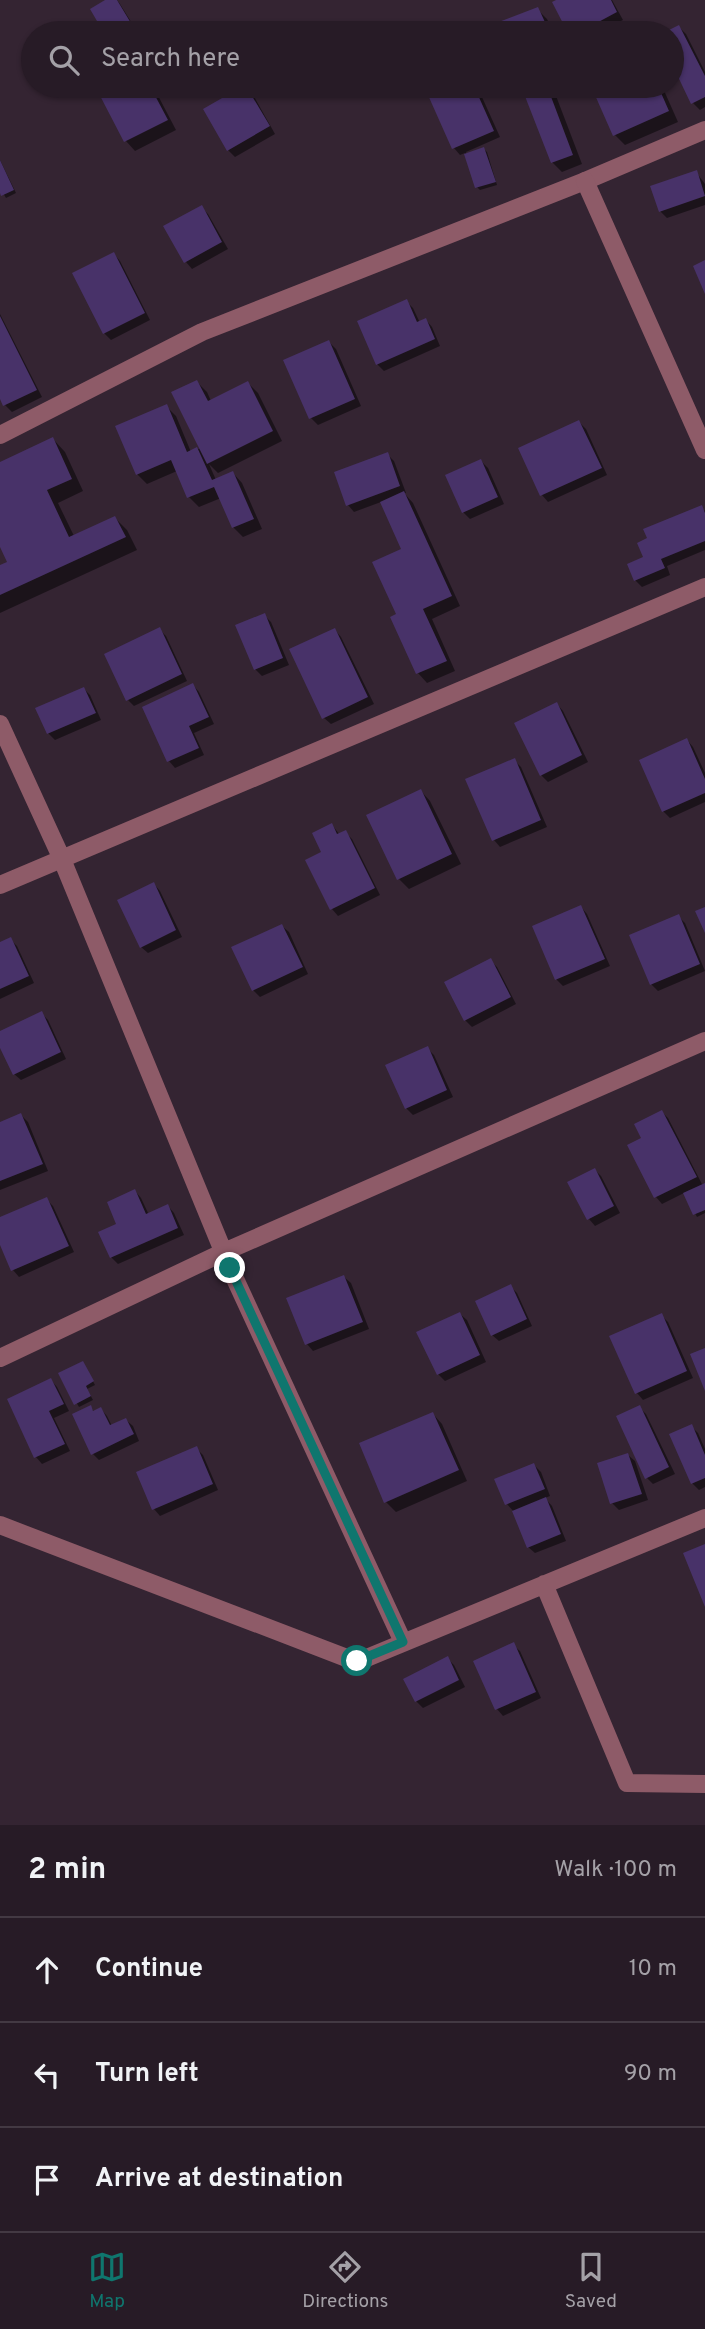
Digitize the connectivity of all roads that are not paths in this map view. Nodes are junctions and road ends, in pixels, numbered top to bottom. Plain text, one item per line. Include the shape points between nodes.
1 (705, 130) edge
2 (585, 181) junction
3 (0, 435) edge
4 (705, 450) edge
5 (705, 586) edge
6 (0, 724) edge
7 (61, 858) junction
8 (0, 885) edge
9 (705, 1041) edge
10 (224, 1252) junction
11 (0, 1358) edge
12 (705, 1518) edge
13 (0, 1525) edge
14 (544, 1584) junction
15 (403, 1642) junction
16 (705, 1784) edge

1 - 2 street
2 - 3 street via 202,332
2 - 4 street
5 - 7 street
6 - 7 street
7 - 8 street
7 - 10 street
9 - 10 street
10 - 11 street
10 - 15 street
12 - 14 street
13 - 15 street via 357,1661
14 - 15 street
14 - 16 street via 627,1783

